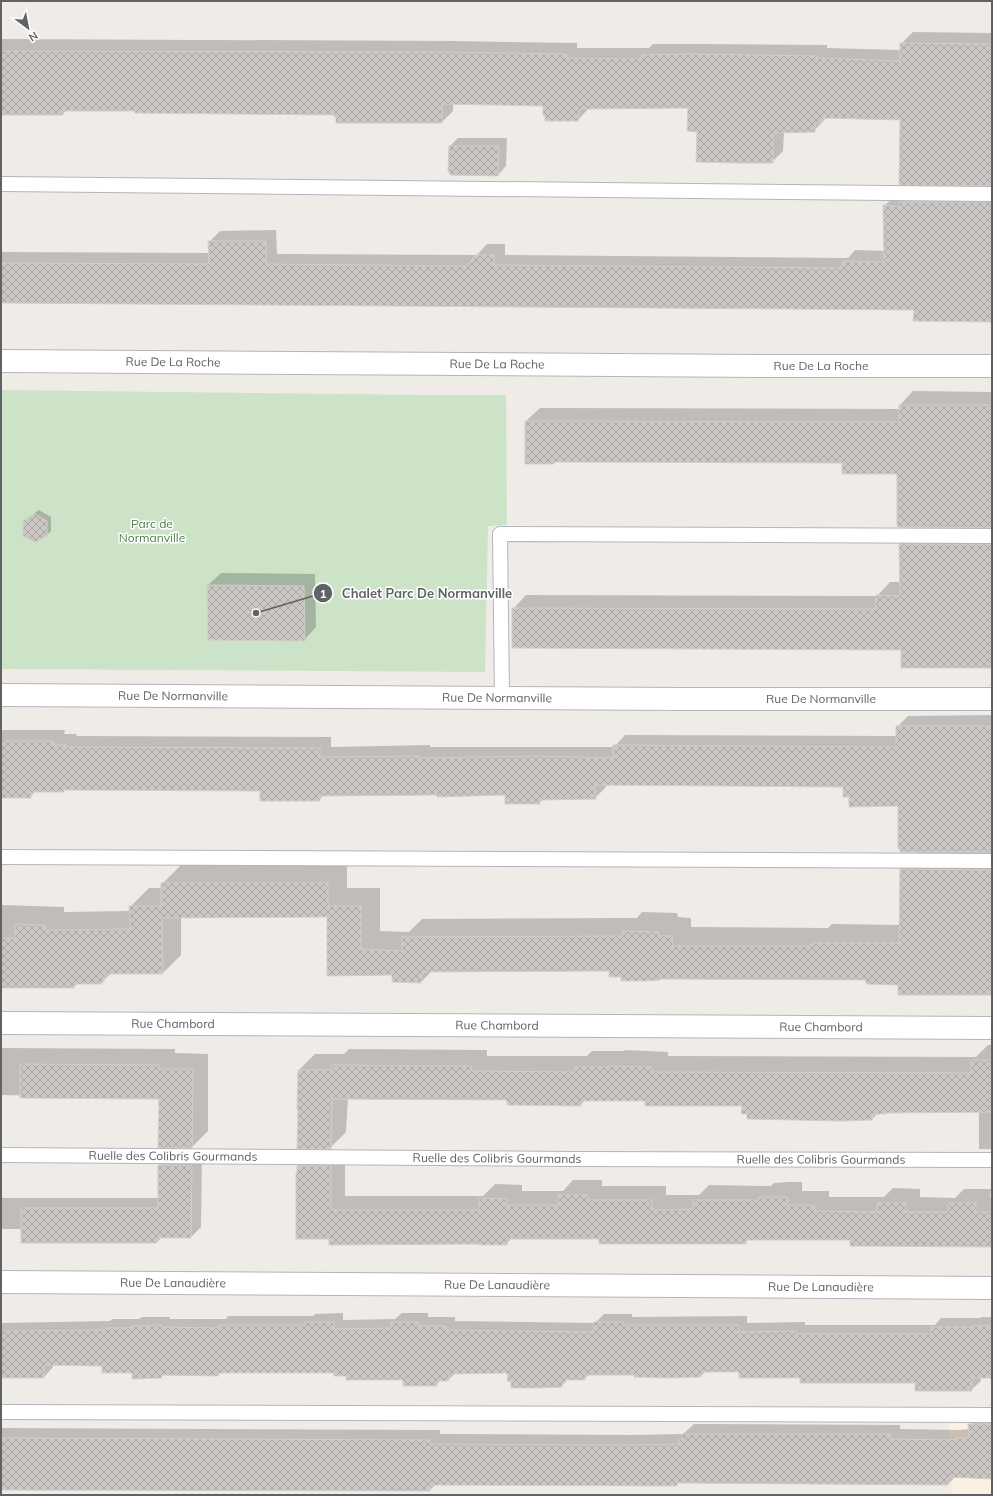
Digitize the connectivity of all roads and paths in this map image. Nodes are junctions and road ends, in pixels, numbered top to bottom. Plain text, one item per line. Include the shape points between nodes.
1 (1, 184) edge
2 (992, 194) edge
3 (1, 360) edge
4 (992, 366) edge
5 (992, 536) edge
6 (1, 695) edge
7 (502, 698) junction
8 (992, 699) edge
9 (1, 857) edge
10 (992, 861) edge
11 (1, 1023) edge
12 (992, 1028) edge
13 (1, 1155) edge
14 (992, 1160) edge
15 (1, 1282) edge
16 (992, 1288) edge
17 (1, 1412) edge
18 (992, 1415) edge

1 - 2 lane
3 - 4 street, Rue De La Roche
5 - 7 lane via 500,534
6 - 7 street, Rue De Normanville
7 - 8 street, Rue De Normanville
9 - 10 lane
11 - 12 street, Rue Chambord
13 - 14 lane, Ruelle des Colibris Gourmands
15 - 16 street, Rue De Lanaudière
17 - 18 lane

